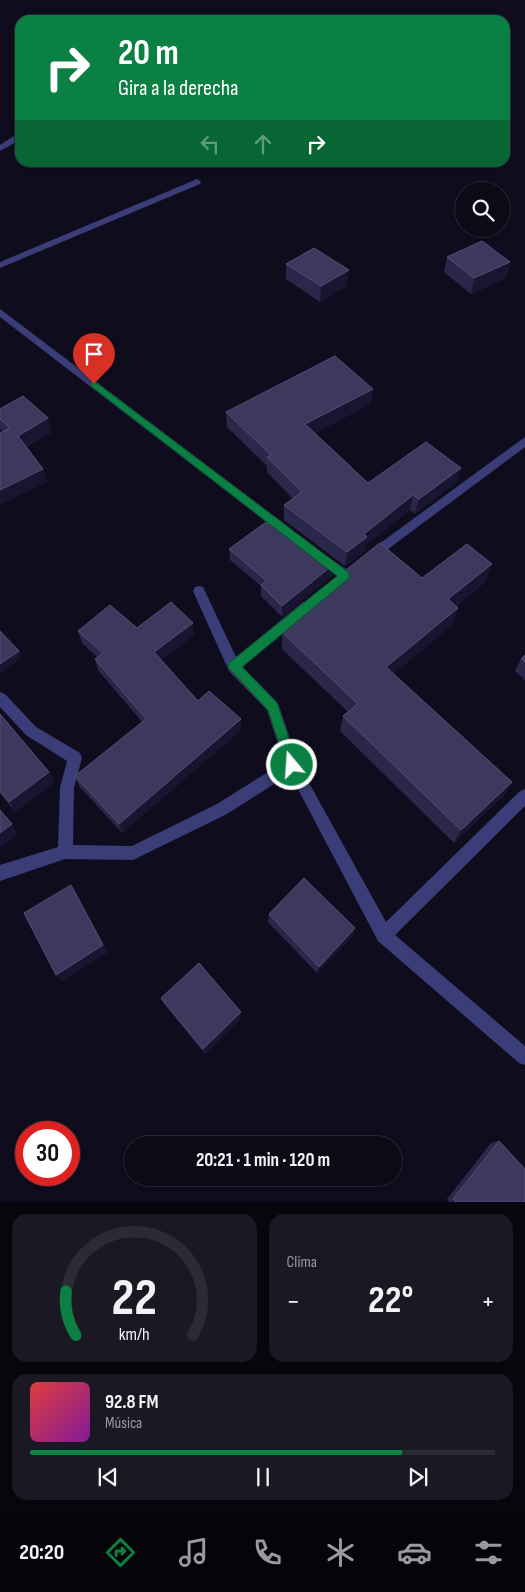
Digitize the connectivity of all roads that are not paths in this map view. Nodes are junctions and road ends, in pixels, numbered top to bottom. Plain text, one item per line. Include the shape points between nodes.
1 (15, 139) edge
2 (0, 149) edge
3 (197, 182) dead end
4 (0, 265) edge
5 (0, 312) edge
6 (525, 441) edge
7 (290, 534) edge
8 (313, 552) edge
9 (199, 591) dead end
10 (315, 600) edge
11 (234, 667) junction
12 (0, 698) edge
13 (292, 765) junction
14 (525, 796) edge
15 (66, 852) junction
16 (0, 872) edge
17 (384, 935) junction
18 (525, 1057) edge

1 - 2 street
3 - 4 street
5 - 7 street
6 - 8 street via 349,573
9 - 11 street
10 - 11 street
11 - 13 street via 273,707
12 - 15 street via 30,731 75,758 68,788
13 - 15 street via 222,809 133,853
13 - 17 street
14 - 17 street
15 - 16 street
17 - 18 street

